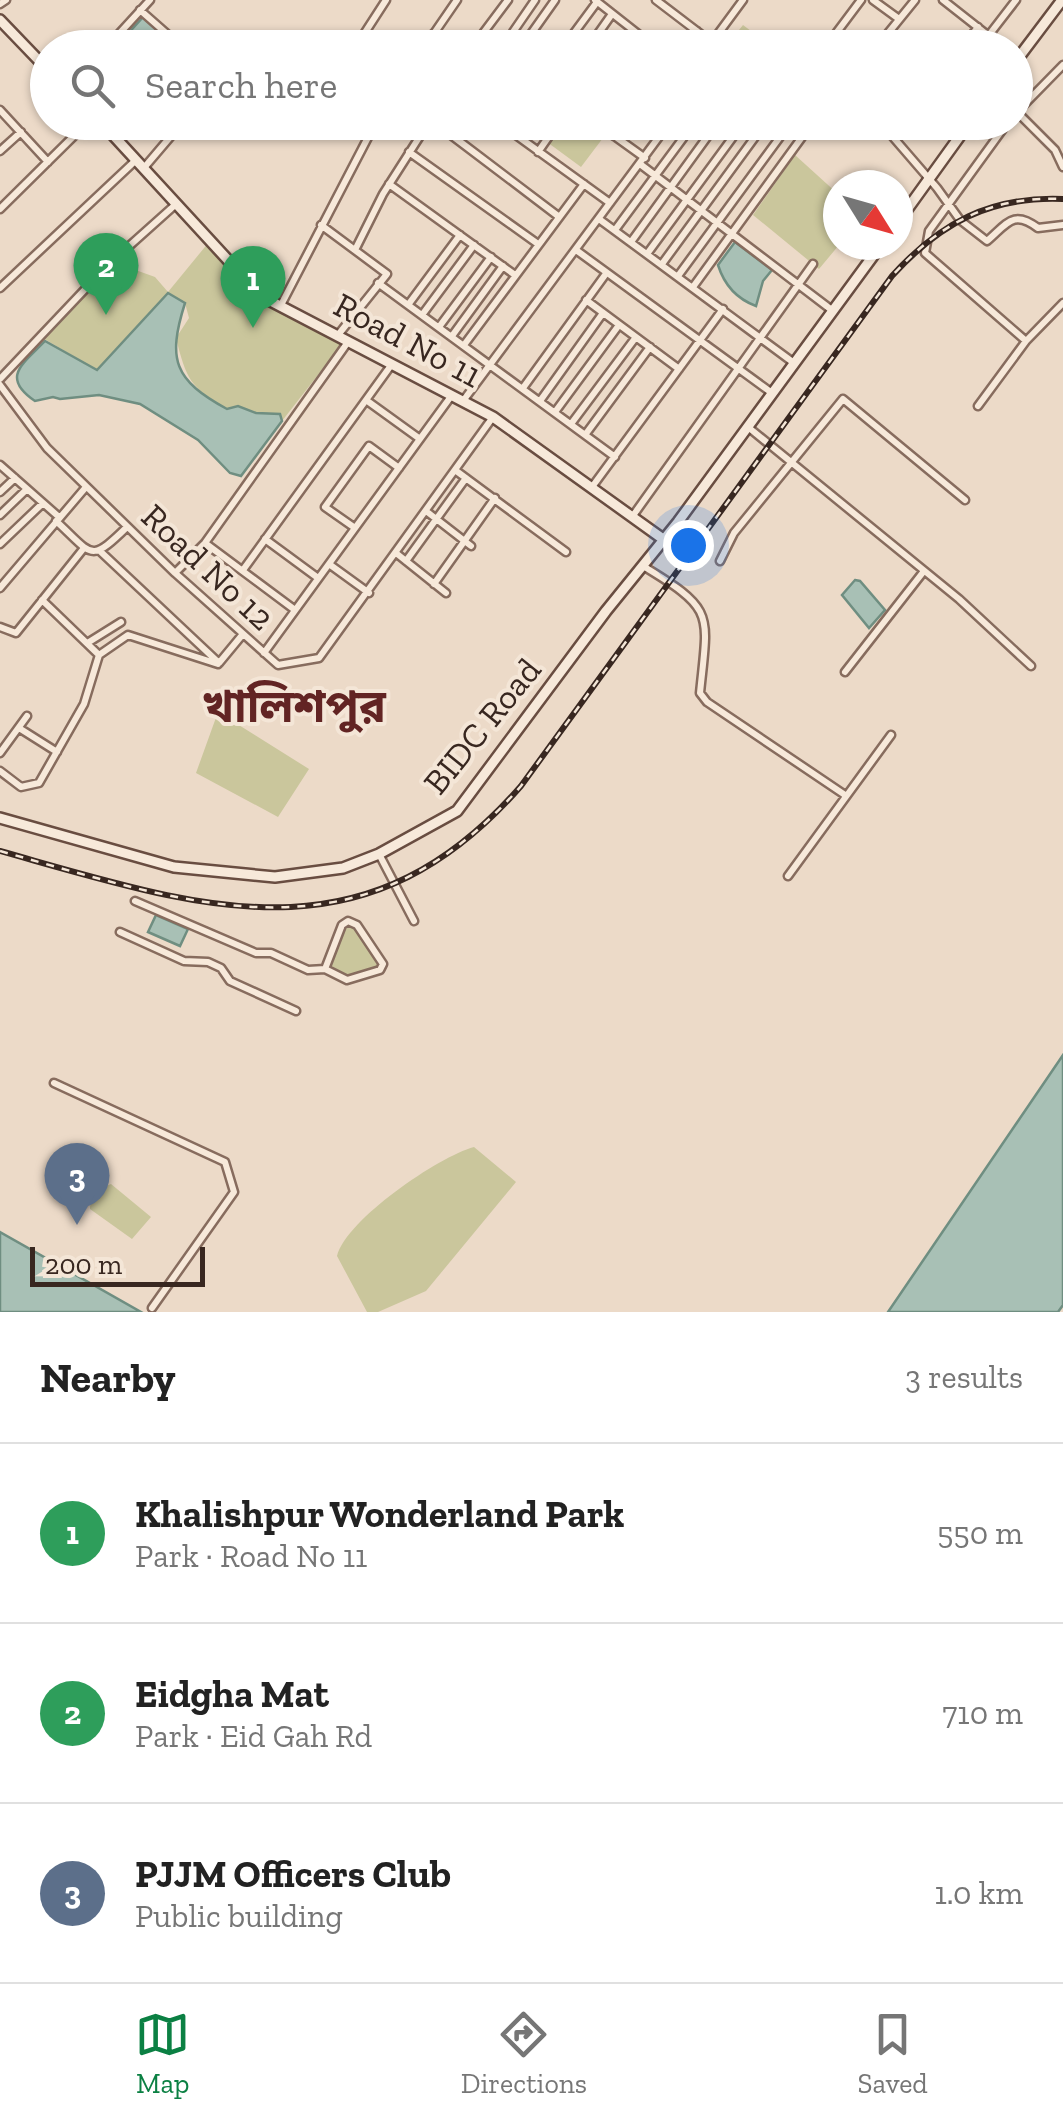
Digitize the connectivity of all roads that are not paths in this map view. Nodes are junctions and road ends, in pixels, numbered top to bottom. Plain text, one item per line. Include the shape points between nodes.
1 (150, 0) edge
2 (457, 0) edge
3 (508, 0) edge
4 (535, 0) edge
5 (555, 0) edge
6 (656, 0) edge
7 (743, 0) edge
8 (861, 0) edge
9 (873, 0) edge
10 (915, 0) edge
11 (943, 0) edge
12 (963, 0) edge
13 (1016, 0) edge
14 (1054, 0) edge
15 (1062, 0) edge
16 (383, 1) edge
17 (596, 1) edge
18 (140, 10) junction
19 (956, 10) junction
20 (612, 14) junction
21 (0, 20) edge
22 (899, 20) junction
23 (978, 26) junction
24 (122, 30) edge
25 (161, 30) edge
26 (366, 30) edge
27 (436, 30) edge
28 (486, 30) edge
29 (514, 30) edge
30 (534, 30) edge
31 (576, 30) edge
32 (601, 30) edge
33 (634, 30) edge
34 (696, 30) edge
35 (725, 30) edge
36 (838, 30) edge
37 (891, 30) edge
38 (975, 30) edge
39 (983, 30) edge
40 (994, 30) edge
41 (1033, 32) edge
42 (1033, 36) edge
43 (30, 51) edge
44 (1063, 65) edge
45 (1033, 95) edge
46 (0, 110) edge
47 (1033, 129) edge
48 (21, 132) junction
49 (70, 140) edge
50 (116, 140) edge
51 (165, 140) edge
52 (367, 140) edge
53 (418, 140) edge
54 (455, 140) edge
55 (522, 140) edge
56 (546, 140) edge
57 (618, 140) edge
58 (657, 140) edge
59 (682, 140) edge
60 (705, 140) edge
61 (731, 140) edge
62 (754, 140) edge
63 (778, 140) edge
64 (799, 140) edge
65 (897, 140) edge
66 (954, 140) edge
67 (995, 140) edge
68 (0, 152) edge
69 (409, 152) junction
70 (538, 152) junction
71 (642, 161) junction
72 (48, 162) junction
73 (139, 165) junction
74 (1063, 167) edge
75 (656, 176) junction
76 (927, 178) junction
77 (389, 184) junction
78 (584, 184) junction
79 (671, 188) junction
80 (913, 194) edge
81 (913, 199) edge
82 (688, 200) junction
83 (610, 203) junction
84 (949, 204) junction
85 (174, 205) junction
86 (0, 209) edge
87 (702, 211) junction
88 (558, 216) junction
89 (600, 219) junction
90 (717, 222) junction
91 (322, 225) junction
92 (1063, 225) edge
93 (615, 230) junction
94 (733, 234) junction
95 (460, 235) junction
96 (631, 242) junction
97 (538, 244) junction
98 (474, 245) junction
99 (355, 250) junction
100 (576, 250) junction
101 (647, 254) junction
102 (491, 257) junction
103 (867, 260) edge
104 (662, 264) junction
105 (813, 264) dead end
106 (504, 266) junction
107 (515, 274) junction
108 (605, 274) dead end
109 (678, 276) junction
110 (378, 283) junction
111 (798, 284) junction
112 (693, 287) junction
113 (0, 288) edge
114 (586, 300) junction
115 (1063, 303) edge
116 (281, 305) junction
117 (408, 305) junction
118 (723, 309) junction
119 (831, 309) junction
120 (604, 313) junction
121 (422, 315) junction
122 (620, 325) junction
123 (439, 327) junction
124 (338, 335) junction
125 (452, 336) junction
126 (636, 337) junction
127 (762, 337) junction
128 (349, 341) junction
129 (700, 341) junction
130 (1026, 341) junction
131 (464, 345) junction
132 (650, 347) junction
133 (792, 361) junction
134 (392, 363) junction
135 (490, 363) junction
136 (738, 368) junction
137 (679, 369) junction
138 (0, 382) edge
139 (522, 388) junction
140 (770, 392) junction
141 (452, 396) junction
142 (366, 400) junction
143 (540, 400) junction
144 (463, 402) junction
145 (978, 406) dead end
146 (556, 412) junction
147 (493, 417) junction
148 (571, 424) junction
149 (748, 426) junction
150 (585, 435) junction
151 (420, 439) junction
152 (615, 457) junction
153 (794, 462) junction
154 (0, 465) edge
155 (399, 468) junction
156 (455, 470) junction
157 (15, 478) junction
158 (466, 478) junction
159 (86, 487) junction
160 (592, 487) junction
161 (27, 489) junction
162 (0, 492) edge
163 (495, 498) junction
164 (966, 500) dead end
165 (43, 503) junction
166 (426, 511) junction
167 (0, 515) edge
168 (632, 517) junction
169 (57, 519) junction
170 (436, 519) junction
171 (127, 527) junction
172 (355, 528) junction
173 (265, 539) junction
174 (663, 539) junction
175 (205, 542) junction
176 (468, 543) junction
177 (0, 544) edge
178 (84, 548) junction
179 (102, 552) junction
180 (566, 552) dead end
181 (396, 554) junction
182 (406, 561) junction
183 (720, 561) dead end
184 (329, 564) junction
185 (642, 566) junction
186 (242, 570) junction
187 (924, 570) junction
188 (175, 574) junction
189 (318, 578) junction
190 (434, 584) junction
191 (0, 588) edge
192 (369, 593) junction
193 (446, 593) dead end
194 (42, 600) junction
195 (295, 610) junction
196 (121, 622) dead end
197 (0, 627) edge
198 (243, 634) junction
199 (89, 642) junction
200 (264, 653) junction
201 (100, 656) junction
202 (219, 663) junction
203 (1031, 666) dead end
204 (845, 672) dead end
205 (27, 716) dead end
206 (18, 728) junction
207 (890, 735) dead end
208 (57, 752) junction
209 (0, 753) edge
210 (0, 771) edge
211 (845, 795) junction
212 (0, 818) edge
213 (379, 854) junction
214 (788, 876) dead end
215 (135, 901) dead end
216 (414, 921) dead end
217 (120, 932) dead end
218 (325, 969) junction
219 (296, 1011) dead end
220 (54, 1083) dead end
221 (152, 1308) dead end

1 - 18 street
2 - 27 street
3 - 28 street
4 - 29 street
5 - 30 street
6 - 34 street
7 - 35 street
8 - 36 street
9 - 22 street
10 - 22 street
11 - 19 street
12 - 19 street
13 - 40 street
14 - 41 main road
15 - 42 main road
16 - 26 street
17 - 20 street
17 - 31 street
18 - 24 street
18 - 25 street
19 - 23 street
20 - 32 street
20 - 33 street
21 - 43 main road
22 - 37 street
23 - 38 street
23 - 39 street
44 - 45 street
46 - 48 street
47 - 74 street
48 - 68 street
48 - 72 street
49 - 72 street
50 - 73 main road, Road No 11
51 - 73 street
52 - 91 street
53 - 69 street
54 - 88 street
55 - 70 street
56 - 70 street
57 - 71 street
58 - 71 street
59 - 75 street
60 - 79 street
61 - 82 street
62 - 87 street
63 - 90 street
64 - 94 street
65 - 76 street
66 - 76 main road
67 - 84 street
69 - 77 street
69 - 97 street
70 - 78 street
71 - 75 street
71 - 83 street
72 - 86 street
73 - 85 main road, Road No 11
73 - 113 street
75 - 79 street
75 - 93 street
76 - 80 main road
76 - 81 main road
76 - 84 street
77 - 95 street
77 - 99 street
78 - 83 street
78 - 88 street
79 - 82 street
79 - 96 street
82 - 87 street
82 - 101 street
83 - 89 street
84 - 92 street via 986,241 1014,218 1038,228
84 - 130 street via 929,231 925,253
85 - 116 main road, Road No 11 via 241,278
85 - 138 street via 108,264
87 - 90 street
87 - 104 street
88 - 97 street
89 - 93 street
89 - 100 street
90 - 94 street
90 - 109 street
91 - 99 street
91 - 116 street
93 - 96 street
94 - 111 street
94 - 112 street
95 - 98 street
95 - 117 street
96 - 101 street
97 - 107 street
98 - 102 street
98 - 121 street
99 - 110 street via 387,274
100 - 129 street
100 - 135 street
101 - 104 street
102 - 106 street
102 - 123 street
103 - 119 main road, BIDC Road
104 - 109 street
105 - 111 street
106 - 107 street
106 - 125 street
107 - 131 street
108 - 114 street
109 - 112 street
110 - 117 street
110 - 124 street
111 - 119 street
111 - 127 street
112 - 118 street
114 - 120 street
114 - 139 street
115 - 130 street
116 - 124 main road, Road No 11
117 - 121 street
118 - 127 street
118 - 129 street
119 - 133 main road, BIDC Road
120 - 122 street
120 - 143 street
121 - 123 street
122 - 126 street
122 - 146 street
123 - 125 street
124 - 128 main road, Road No 11
125 - 131 street
126 - 132 street
126 - 148 street
127 - 133 street
127 - 136 street
128 - 134 main road, Road No 11
128 - 175 street
129 - 136 street
129 - 137 street
130 - 145 street
131 - 135 street
132 - 137 street
132 - 150 street
133 - 140 main road, BIDC Road
134 - 141 main road, Road No 11
134 - 142 street
135 - 139 street
135 - 144 street
136 - 140 street
136 - 168 street
137 - 152 street
138 - 159 street, Road No 12 via 46,448
139 - 143 street
140 - 149 main road, BIDC Road
140 - 174 main road, BIDC Road
141 - 144 main road, Road No 11
141 - 151 street
142 - 151 street
142 - 173 street
143 - 146 street
144 - 147 main road, Road No 11
146 - 148 street
147 - 156 street, Road No 12
147 - 160 main road, Road No 11
148 - 150 street
149 - 153 street
149 - 174 main road, BIDC Road
150 - 152 street
151 - 155 street
152 - 160 street
153 - 164 street via 843,399
153 - 183 street via 734,533
153 - 187 street
154 - 157 street
155 - 172 street
155 - 172 street via 368,446 325,507
156 - 158 street
156 - 166 street, Road No 12
157 - 161 street
157 - 162 street
158 - 163 street
158 - 170 street
159 - 169 street
159 - 171 street, Road No 12
160 - 168 main road, Road No 11
161 - 165 street
161 - 167 street
163 - 176 street
163 - 180 street
165 - 169 street
165 - 177 street
166 - 170 street
166 - 181 street, Road No 12
168 - 174 main road, Road No 11
169 - 178 street
169 - 191 street
170 - 176 street
170 - 182 street
171 - 179 street
171 - 188 street, Road No 12
172 - 184 street
173 - 186 street
173 - 189 street
174 - 185 main road, BIDC Road
175 - 186 street
175 - 188 street
176 - 190 street
178 - 179 street
178 - 194 street
179 - 202 street
181 - 182 street
181 - 192 street, Road No 12
182 - 190 street
184 - 189 street
184 - 192 street
185 - 211 street via 699,606 706,624 700,694 706,702
185 - 213 main road, BIDC Road via 460,808
186 - 195 street
187 - 203 street
187 - 204 street
188 - 198 street, Road No 12
189 - 195 street
190 - 193 street
192 - 200 street, Road No 12 via 315,660 278,665
194 - 197 street via 16,633
194 - 199 street
195 - 200 street
196 - 199 street
198 - 200 street, Road No 12
198 - 202 street
199 - 201 street
201 - 202 street via 128,635
201 - 208 street via 84,704
205 - 206 street
206 - 208 street
206 - 209 street
207 - 211 street
208 - 210 street via 36,785 21,787
211 - 214 street
212 - 213 main road, BIDC Road via 174,867 225,874 275,878 333,870
213 - 216 street
215 - 218 street via 256,953
217 - 219 street via 184,961 208,962 230,981
218 - 218 street via 348,921 383,964 348,980
220 - 221 street via 225,1162 234,1192

